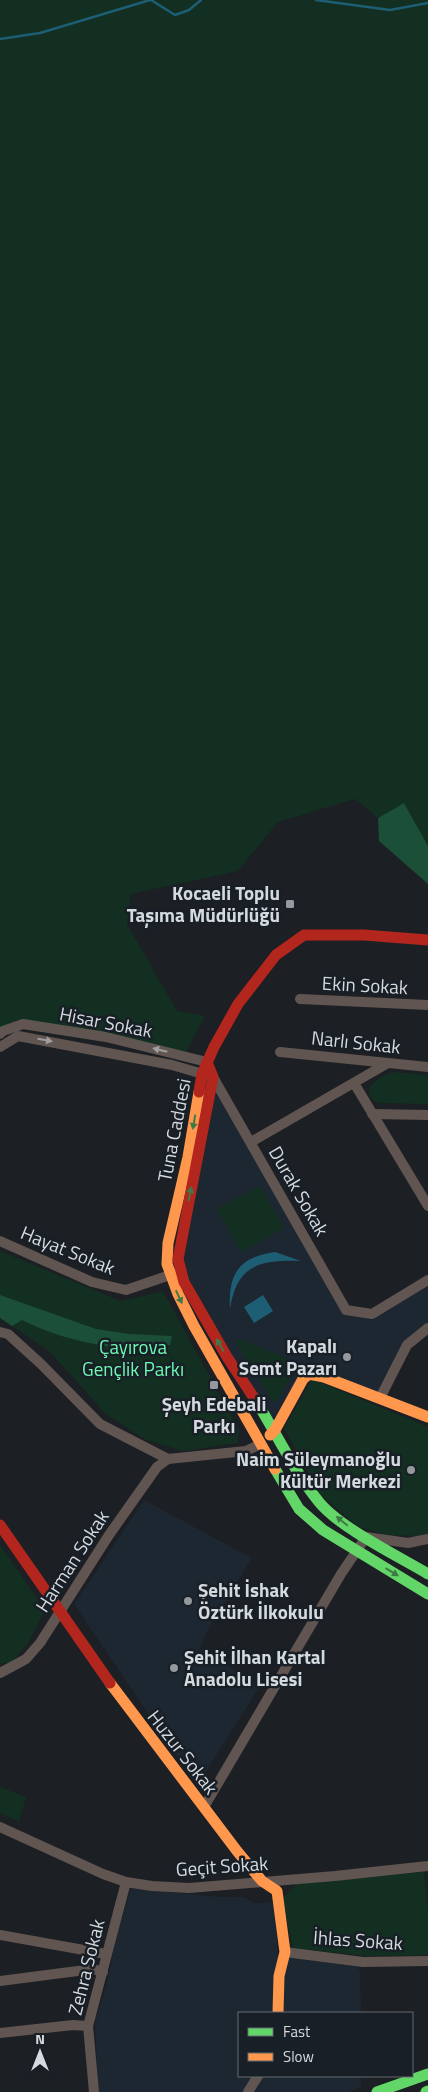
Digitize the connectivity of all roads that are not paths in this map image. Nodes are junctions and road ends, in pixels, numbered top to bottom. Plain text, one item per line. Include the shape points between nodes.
1 (428, 940) edge
2 (300, 999) dead end
3 (428, 1005) edge
4 (0, 1034) edge
5 (0, 1047) edge
6 (280, 1052) dead end
7 (207, 1062) junction
8 (388, 1063) junction
9 (428, 1067) edge
10 (207, 1075) junction
11 (354, 1083) junction
12 (372, 1114) junction
13 (428, 1115) edge
14 (251, 1142) junction
15 (428, 1206) edge
16 (0, 1241) edge
17 (176, 1273) junction
18 (428, 1280) edge
19 (428, 1328) edge
20 (0, 1332) edge
21 (380, 1398) junction
22 (428, 1417) edge
23 (275, 1430) junction
24 (261, 1444) junction
25 (168, 1459) junction
26 (0, 1525) edge
27 (366, 1537) junction
28 (428, 1539) edge
29 (357, 1551) junction
30 (428, 1574) edge
31 (428, 1594) edge
32 (60, 1611) junction
33 (0, 1673) edge
34 (204, 1807) junction
35 (0, 1827) edge
36 (428, 1866) edge
37 (262, 1881) junction
38 (126, 1882) junction
39 (0, 1935) edge
40 (285, 1952) junction
41 (106, 1954) junction
42 (428, 1961) edge
43 (103, 1972) junction
44 (0, 1981) edge
45 (278, 2012) edge
46 (88, 2026) junction
47 (0, 2033) edge
48 (428, 2074) edge
49 (257, 2077) edge
50 (94, 2092) edge
51 (248, 2092) edge
52 (377, 2092) edge

1 - 7 street, Tuna Caddesi via 304,935 276,954 238,1004
2 - 3 street, Ekin Sokak
7 -> 4 street, Hisar Sokak via 106,1037 23,1024
5 -> 10 street, Hisar Sokak via 18,1036 163,1063
6 - 8 street, Narlı Sokak
7 - 10 street, Tuna Caddesi
8 - 9 street, Narlı Sokak
8 - 11 street
10 - 14 street, Durak Sokak
10 - 17 street, Tuna Caddesi via 168,1243 166,1264
11 - 12 street
11 - 14 street
12 - 13 street
12 - 15 street
14 - 18 street, Durak Sokak via 346,1310 372,1314
16 - 17 street, Hayat Sokak via 92,1282 126,1290
23 -> 17 street, Tuna Caddesi
17 -> 24 street, Tuna Caddesi via 178,1294
19 - 21 street via 407,1345
20 - 25 street via 8,1334 41,1364 100,1424
21 - 22 street
21 - 23 street via 309,1374 303,1379
23 - 24 street
27 -> 23 street, Tuna Caddesi via 320,1502
24 - 25 street via 246,1451
24 - 29 street, Tuna Caddesi via 299,1509 323,1530
25 - 32 street, Harman Sokak via 157,1466
26 - 32 street, Huzur Sokak
27 - 28 street via 408,1543
27 - 29 street
27 - 30 street, Tuna Caddesi
29 -> 31 street, Tuna Caddesi
29 - 34 street
32 - 33 street, Harman Sokak via 26,1659
32 - 34 street, Huzur Sokak via 127,1708
34 - 37 street, Huzur Sokak
35 - 38 street, Geçit Sokak
36 - 37 street, Geçit Sokak
37 - 38 street, Geçit Sokak via 189,1888
37 - 40 street, Huzur Sokak via 277,1891
38 - 41 street, Zehra Sokak
39 - 41 street
40 - 42 street, İhlas Sokak via 363,1962
40 - 45 street, Huzur Sokak via 279,1976
41 - 43 street, Zehra Sokak
43 - 44 street via 93,1969
43 - 46 street, Zehra Sokak
46 - 47 street
46 - 50 street, Zehra Sokak
48 - 52 street
49 - 51 street

